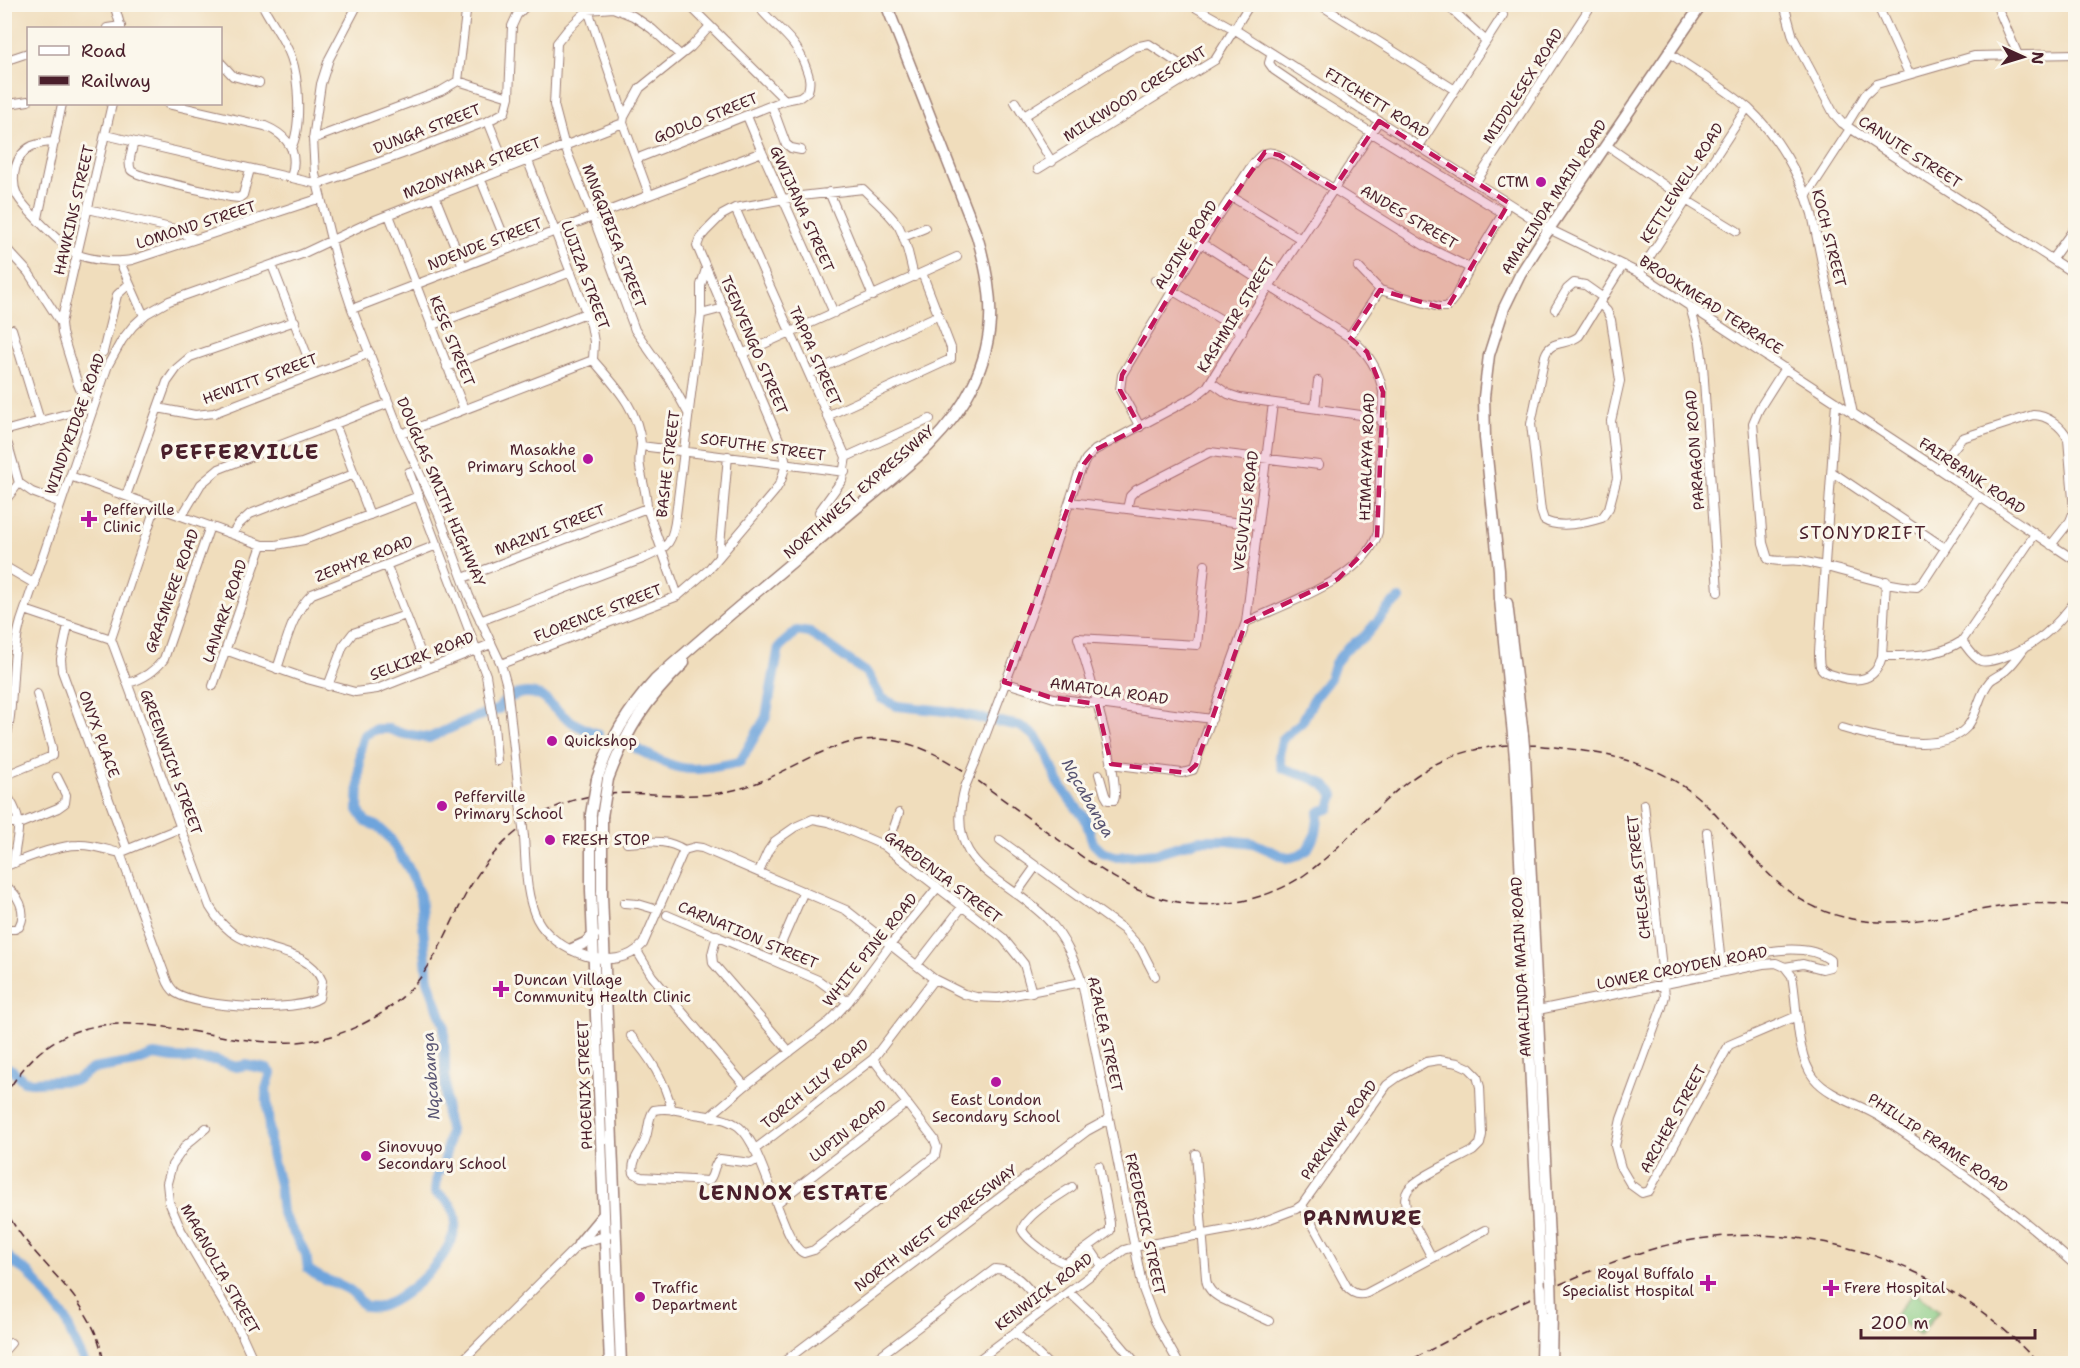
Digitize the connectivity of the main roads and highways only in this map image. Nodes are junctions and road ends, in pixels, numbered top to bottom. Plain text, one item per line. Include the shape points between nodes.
1 (885, 4) edge
2 (892, 4) edge
3 (1702, 4) edge
4 (684, 658) junction
5 (597, 815) junction
6 (594, 935) junction
7 (572, 949) road end
8 (600, 960) junction
9 (1532, 1011) junction
10 (604, 1214) junction
11 (610, 1234) junction
12 (579, 1244) road end
13 (1547, 1311) junction
14 (610, 1364) edge
15 (621, 1364) edge
16 (1541, 1364) edge
17 (1551, 1364) edge

1 - 4 main road, NORTHWEST EXPRESSWAY via 977,236 990,289 991,316 982,364 954,418 914,460
2 - 4 main road, NORTHWEST EXPRESSWAY via 990,257 997,316 988,365 980,388 960,421 929,455
3 - 9 main road, AMALINDA MAIN ROAD, bridge via 1520,275 1489,355 1485,438 1499,570 1509,615
4 - 5 main road, PHOENIX STREET, bridge via 638,699 622,721 611,741
5 - 6 main road, PHOENIX STREET via 590,835
5 - 8 main road, PHOENIX STREET
6 - 7 main road
6 - 8 main road, PHOENIX STREET
8 - 10 main road, PHOENIX STREET
8 - 11 main road, PHOENIX STREET
9 - 13 main road, AMALINDA MAIN ROAD, bridge via 1541,1288
9 - 13 main road, AMALINDA MAIN ROAD, bridge via 1551,1279
10 - 11 main road, PHOENIX STREET
10 - 12 main road
11 - 14 main road, PHOENIX STREET
11 - 15 main road, PHOENIX STREET
13 - 16 main road, AMALINDA MAIN ROAD
13 - 17 main road, AMALINDA MAIN ROAD

